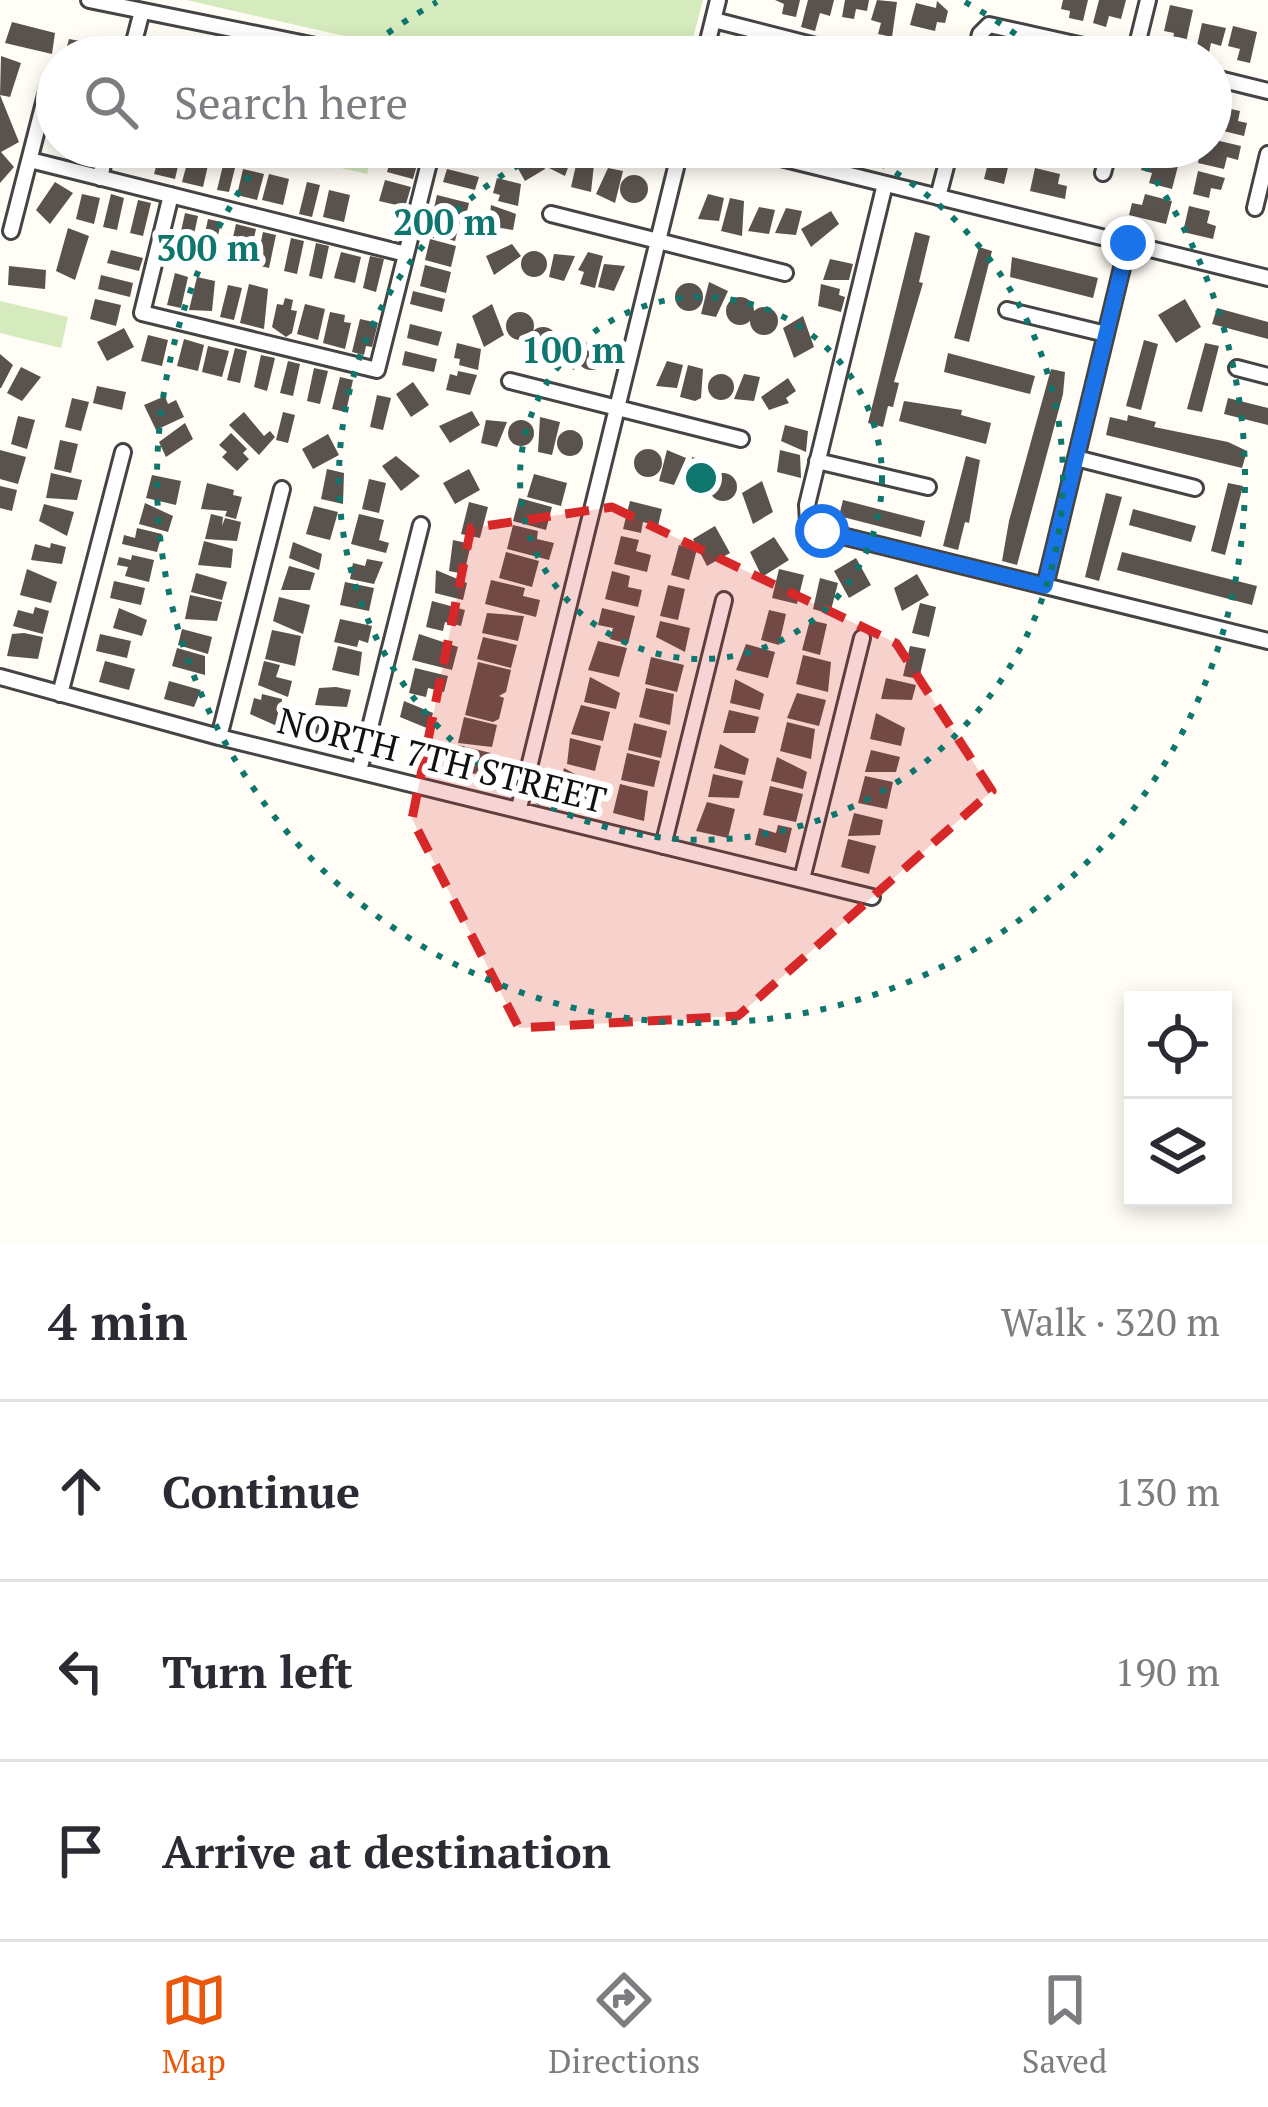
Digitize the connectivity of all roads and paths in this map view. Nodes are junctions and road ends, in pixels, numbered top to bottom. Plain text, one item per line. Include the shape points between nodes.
1 (89, 0) edge
2 (718, 0) edge
3 (1148, 0) edge
4 (142, 11) junction
5 (714, 20) junction
6 (135, 36) edge
7 (284, 36) edge
8 (710, 36) edge
9 (777, 36) edge
10 (979, 36) edge
11 (1039, 36) edge
12 (1139, 36) edge
13 (1232, 82) edge
14 (1268, 91) edge
15 (36, 136) edge
16 (1268, 154) edge
17 (30, 160) junction
18 (36, 162) edge
19 (61, 168) edge
20 (102, 168) edge
21 (428, 168) edge
22 (676, 168) edge
23 (821, 168) edge
24 (946, 168) edge
25 (1104, 168) edge
26 (1103, 173) dead end
27 (100, 178) junction
28 (885, 184) junction
29 (171, 195) junction
30 (938, 197) junction
31 (1255, 208) dead end
32 (551, 214) dead end
33 (11, 231) dead end
34 (658, 241) junction
35 (1128, 243) junction
36 (406, 254) junction
37 (785, 273) dead end
38 (1268, 278) edge
39 (1007, 310) dead end
40 (1106, 334) junction
41 (1237, 368) dead end
42 (1268, 376) edge
43 (510, 380) dead end
44 (617, 407) junction
45 (741, 439) dead end
46 (123, 452) dead end
47 (1076, 458) junction
48 (817, 461) junction
49 (928, 487) dead end
50 (1196, 488) dead end
51 (282, 489) dead end
52 (421, 525) dead end
53 (1045, 586) junction
54 (724, 600) dead end
55 (862, 638) dead end
56 (1268, 641) edge
57 (0, 677) edge
58 (60, 694) junction
59 (219, 737) junction
60 (359, 771) junction
61 (519, 808) junction
62 (663, 846) junction
63 (802, 879) junction
64 (872, 897) dead end

1 - 4 street
2 - 5 street
3 - 12 street
4 - 6 street
4 - 7 street
5 - 8 street
5 - 9 street
10 - 11 street via 989,25
13 - 14 street
15 - 17 street
16 - 31 street
17 - 18 street
17 - 33 street
19 - 27 street
20 - 27 street
21 - 36 street
22 - 34 street
23 - 28 street
24 - 30 street
25 - 26 street
27 - 29 street
28 - 30 street
28 - 48 street
29 - 36 street
29 - 36 street via 142,314 377,370
30 - 35 street
32 - 34 street
34 - 37 street
34 - 44 street
35 - 38 street
35 - 40 street
39 - 40 street
40 - 47 street
41 - 42 street
43 - 44 street
44 - 45 street
44 - 61 street
46 - 58 street
47 - 50 street
47 - 53 street
48 - 49 street
48 - 53 street via 808,523 822,531
51 - 59 street
52 - 60 street
53 - 56 street
54 - 62 street
55 - 63 street
57 - 58 street, NORTH 7TH STREET
58 - 59 street, NORTH 7TH STREET
59 - 60 street, NORTH 7TH STREET
60 - 61 street, NORTH 7TH STREET
61 - 62 street, NORTH 7TH STREET
62 - 63 street, NORTH 7TH STREET
63 - 64 street, NORTH 7TH STREET

